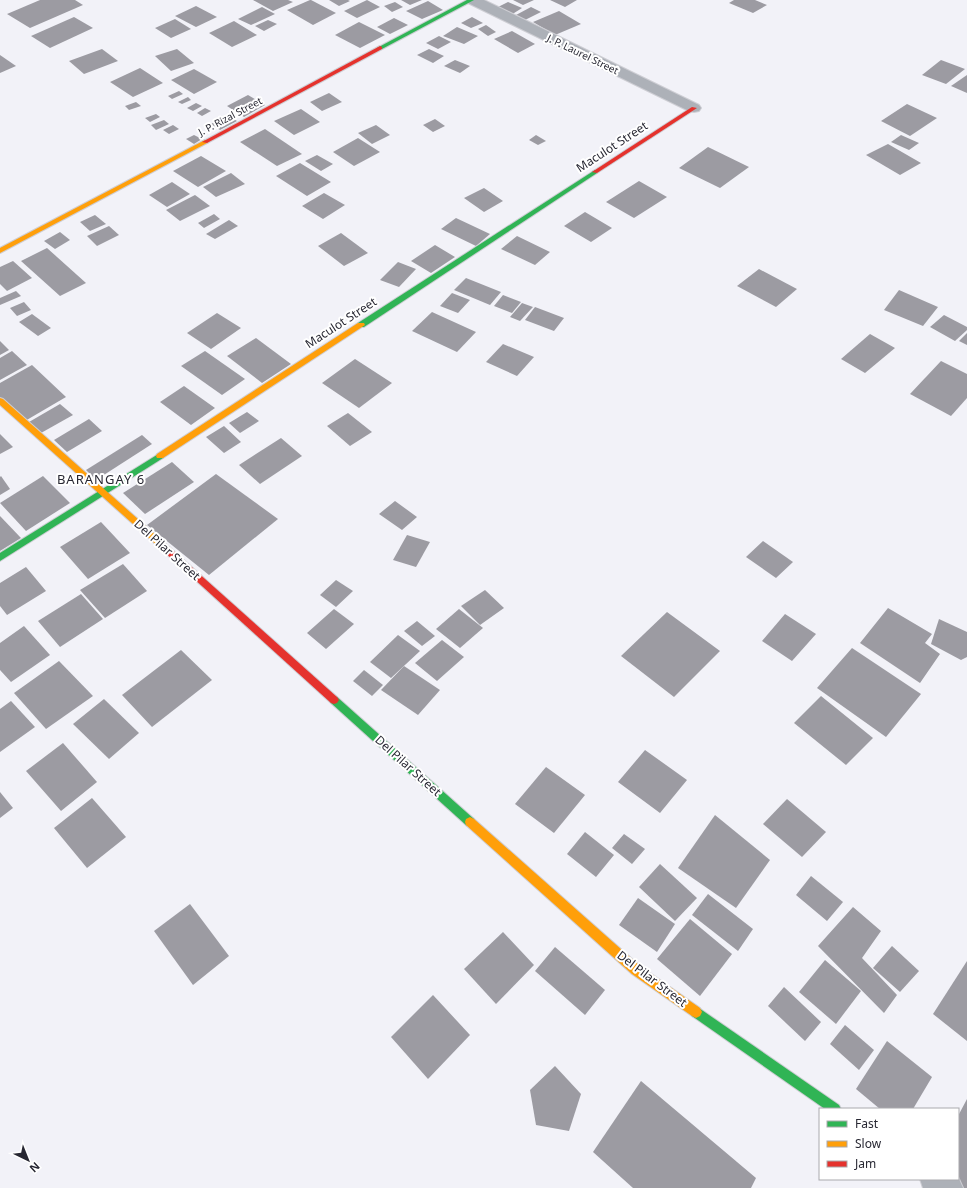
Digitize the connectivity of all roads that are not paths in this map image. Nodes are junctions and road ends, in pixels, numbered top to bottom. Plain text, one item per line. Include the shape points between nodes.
1 (472, 0) edge
2 (694, 108) joint
3 (0, 251) edge
4 (0, 401) edge
5 (102, 493) junction
6 (0, 558) edge
7 (834, 1108) edge
8 (936, 1180) edge
9 (948, 1188) edge

1 - 2 street, J. P. Laurel Street
1 - 3 street, J. P. Rizal Street
2 - 5 street, Maculot Street
4 - 5 street, Del Pilar Street
5 - 6 street, Maculot Street
5 - 7 street, Del Pilar Street via 636,970
8 - 9 street

